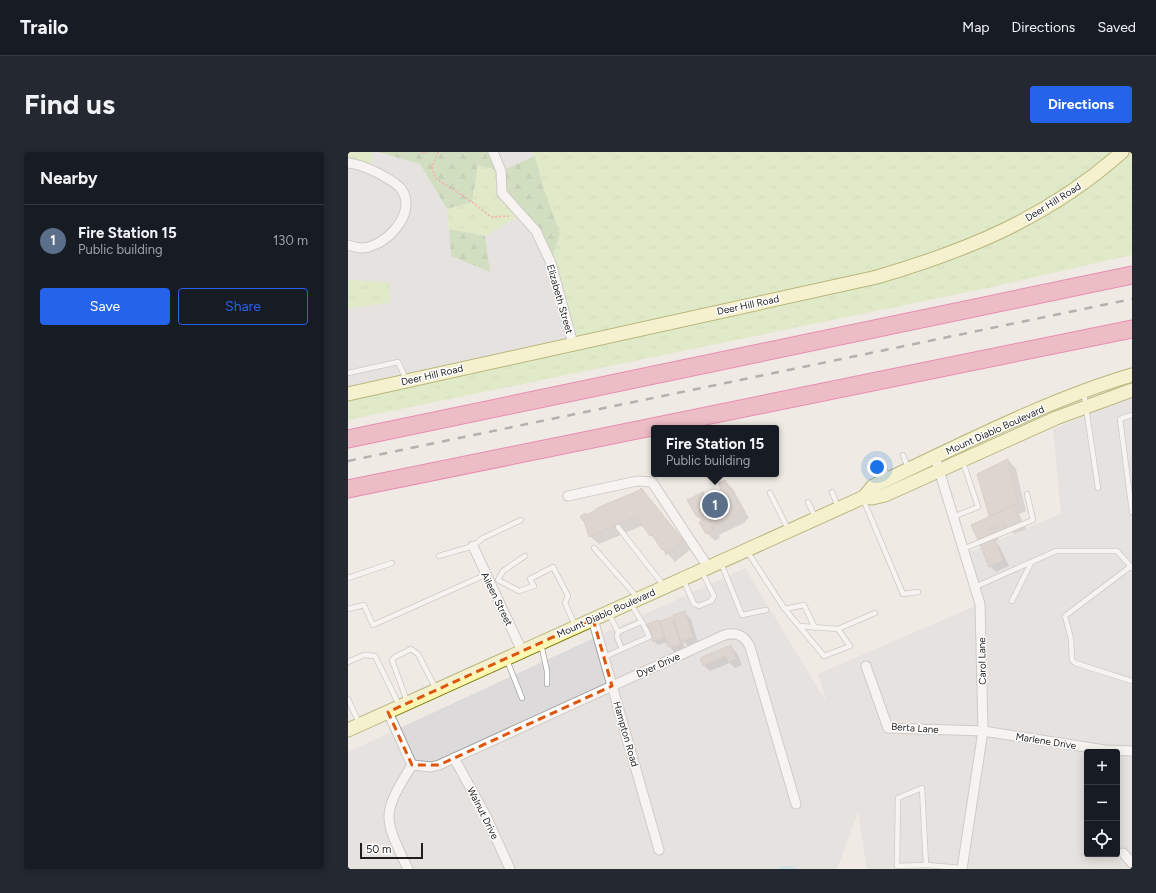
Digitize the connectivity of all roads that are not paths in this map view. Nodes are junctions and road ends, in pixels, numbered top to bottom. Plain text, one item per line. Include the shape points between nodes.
1 (493, 152) edge
2 (1122, 152) edge
3 (348, 163) edge
4 (348, 245) edge
5 (1132, 275) edge
6 (1128, 331) edge
7 (573, 344) junction
8 (348, 373) edge
9 (1132, 375) edge
10 (406, 381) junction
11 (1132, 390) edge
12 (1084, 392) junction
13 (348, 394) edge
14 (1087, 406) junction
15 (1132, 415) edge
16 (664, 425) edge
17 (651, 428) edge
18 (348, 439) edge
19 (903, 455) dead end
20 (935, 457) junction
21 (963, 460) junction
22 (882, 463) dead end
23 (908, 470) junction
24 (939, 471) junction
25 (888, 479) junction
26 (1098, 488) dead end
27 (348, 489) edge
28 (832, 492) dead end
29 (770, 493) dead end
30 (1027, 494) dead end
31 (568, 496) dead end
32 (863, 497) junction
33 (808, 502) dead end
34 (839, 508) junction
35 (1132, 512) edge
36 (953, 517) junction
37 (816, 518) junction
38 (521, 520) dead end
39 (618, 527) dead end
40 (789, 531) junction
41 (473, 546) junction
42 (594, 548) dead end
43 (963, 549) junction
44 (746, 550) junction
45 (439, 556) dead end
46 (525, 556) dead end
47 (720, 562) junction
48 (1031, 562) junction
49 (392, 563) dead end
50 (1131, 568) edge
51 (705, 569) junction
52 (485, 574) junction
53 (348, 578) edge
54 (683, 578) junction
55 (664, 587) junction
56 (975, 587) junction
57 (918, 592) dead end
58 (634, 600) junction
59 (1012, 600) dead end
60 (348, 609) edge
61 (785, 609) junction
62 (766, 610) dead end
63 (608, 612) junction
64 (875, 613) dead end
65 (593, 619) junction
66 (641, 622) junction
67 (799, 626) junction
68 (576, 627) junction
69 (815, 628) junction
70 (838, 629) junction
71 (618, 632) junction
72 (540, 643) junction
73 (622, 649) junction
74 (522, 651) junction
75 (604, 657) junction
76 (506, 658) junction
77 (348, 662) edge
78 (866, 666) dead end
79 (1132, 681) edge
80 (546, 684) dead end
81 (612, 686) junction
82 (436, 690) junction
83 (522, 698) dead end
84 (348, 699) edge
85 (403, 705) junction
86 (388, 712) junction
87 (354, 727) edge
88 (983, 731) junction
89 (1132, 751) edge
90 (454, 758) junction
91 (412, 765) junction
92 (796, 804) dead end
93 (659, 850) dead end
94 (1123, 853) dead end
95 (1132, 863) edge
96 (926, 865) junction
97 (962, 868) edge
98 (408, 869) edge
99 (510, 869) edge

1 - 7 street, Elizabeth Street via 501,172 502,193 536,231 551,263
2 - 7 main road, Deer Hill Road via 1046,208 977,244 929,262 877,277
3 - 4 street via 372,170 394,182 402,191 406,202 405,211 398,225 389,235 364,248
5 - 18 highway
6 - 16 highway
7 - 10 main road, Deer Hill Road
8 - 10 lane via 398,362
9 - 12 main road, Mount Diablo Boulevard
10 - 13 main road, Deer Hill Road
11 - 14 main road, Mount Diablo Boulevard
12 - 14 lane
12 - 20 main road, Mount Diablo Boulevard
14 - 21 main road, Mount Diablo Boulevard
14 - 26 lane
15 - 35 lane via 1120,419
17 - 27 highway
19 - 23 lane
20 - 23 main road, Mount Diablo Boulevard
20 - 24 street, Carol Lane
21 - 24 main road, Mount Diablo Boulevard
21 - 36 lane via 978,507
22 - 25 lane
23 - 25 main road, Mount Diablo Boulevard
24 - 32 main road, Mount Diablo Boulevard via 885,495
24 - 36 street, Carol Lane
25 - 32 main road, Mount Diablo Boulevard via 873,486
28 - 34 lane
29 - 40 lane
30 - 43 lane via 1033,520
31 - 51 street via 637,481 652,482
32 - 34 main road, Mount Diablo Boulevard
32 - 57 lane via 903,594
33 - 37 lane
34 - 37 main road, Mount Diablo Boulevard
36 - 43 street, Carol Lane
37 - 40 main road, Mount Diablo Boulevard
38 - 41 lane via 483,538
39 - 55 lane
40 - 44 main road, Mount Diablo Boulevard
41 - 45 lane
41 - 52 street, Aileen Street
42 - 58 lane
43 - 56 street, Carol Lane
44 - 47 main road, Mount Diablo Boulevard
44 - 61 lane
46 - 68 lane via 503,571 498,580 519,591 534,586 530,579 553,567 568,596 565,603
47 - 51 main road, Mount Diablo Boulevard
47 - 62 lane via 742,615
48 - 50 lane via 1056,551 1117,551
48 - 56 lane
48 - 59 lane
49 - 53 lane
50 - 79 lane via 1065,616 1071,638 1072,660 1075,664
51 - 54 main road, Mount Diablo Boulevard
51 - 54 lane via 714,596 699,606 694,604
52 - 60 lane via 373,625 364,605
52 - 74 street, Aileen Street
54 - 55 main road, Mount Diablo Boulevard
55 - 58 main road, Mount Diablo Boulevard
56 - 88 street, Carol Lane via 980,604
58 - 63 main road, Mount Diablo Boulevard
58 - 66 lane
61 - 67 lane
61 - 69 lane via 804,605
63 - 65 main road, Mount Diablo Boulevard
63 - 71 lane
64 - 70 lane
65 - 68 main road, Mount Diablo Boulevard
65 - 75 street, Hampton Road
66 - 71 lane
66 - 73 lane via 650,637
67 - 69 lane
67 - 70 lane via 824,656 850,646
68 - 72 main road, Mount Diablo Boulevard
69 - 70 lane
71 - 73 lane via 617,637
72 - 74 main road, Mount Diablo Boulevard
72 - 80 lane via 547,671
73 - 75 lane
74 - 76 main road, Mount Diablo Boulevard
75 - 81 street, Hampton Road
76 - 82 main road, Mount Diablo Boulevard
76 - 83 lane
77 - 85 lane via 364,655 375,656
78 - 88 street, Berta Lane via 888,728
81 - 90 street, Dyer Drive
81 - 92 street, Dyer Drive via 722,636 734,634 744,638 750,647
81 - 93 street, Hampton Road
82 - 85 main road, Mount Diablo Boulevard
82 - 85 lane via 415,651 400,654 392,660 392,665
84 - 87 lane
85 - 86 main road, Mount Diablo Boulevard
86 - 87 main road, Mount Diablo Boulevard
86 - 91 street
88 - 89 street, Marlene Drive via 1105,750
88 - 97 street, Carol Lane
90 - 91 street, Dyer Drive via 431,767
90 - 99 street, Walnut Drive via 476,797
91 - 98 street via 396,791 388,813 394,839
94 - 95 street
96 - 96 lane via 925,849 922,788 898,798 897,866
96 - 97 lane

